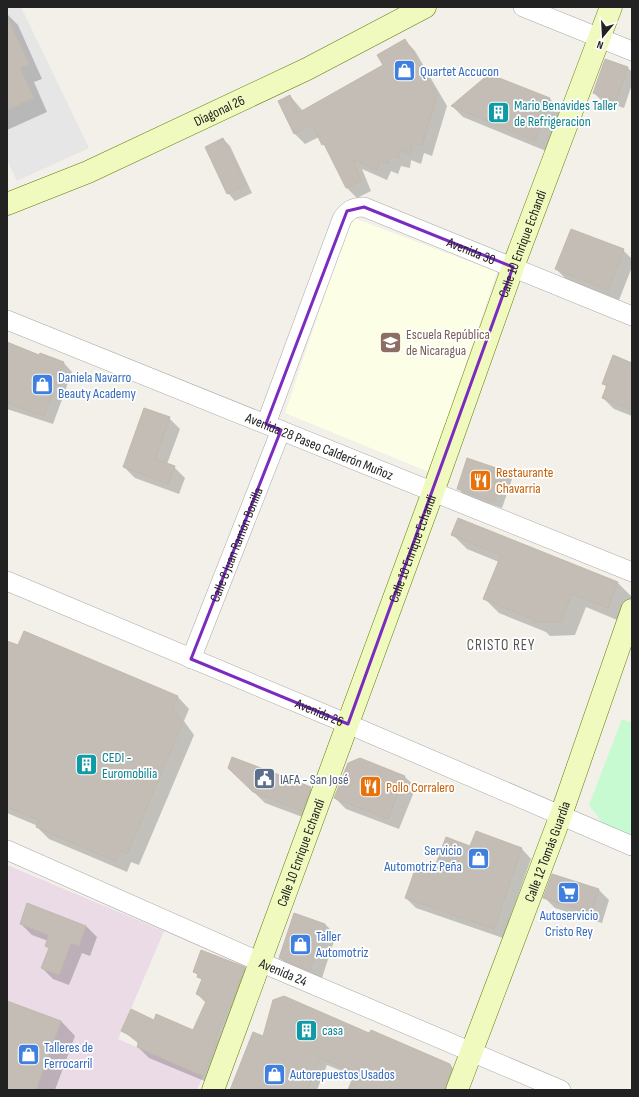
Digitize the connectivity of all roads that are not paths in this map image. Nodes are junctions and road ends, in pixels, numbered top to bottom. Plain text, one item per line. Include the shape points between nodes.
1 (425, 7) edge
2 (523, 7) edge
3 (611, 7) edge
4 (600, 38) junction
5 (632, 51) edge
6 (8, 204) edge
7 (355, 207) joint
8 (513, 267) junction
9 (632, 316) edge
10 (7, 320) edge
11 (273, 427) junction
12 (432, 492) junction
13 (632, 572) edge
14 (7, 581) edge
15 (632, 610) edge
16 (191, 659) junction
17 (348, 724) junction
18 (561, 815) junction
19 (632, 846) edge
20 (7, 850) edge
21 (260, 962) junction
22 (471, 1053) junction
23 (213, 1090) edge
24 (457, 1090) edge
25 (561, 1090) edge

1 - 6 street, Diagonal 26 via 307,69 88,172
2 - 4 street
3 - 4 street, Calle 10 Enrique Echandi
4 - 5 street
4 - 8 street, Calle 10 Enrique Echandi
7 - 8 street, Avenida 30 via 364,207
7 - 11 street, Calle 8 Juan Ramón Bonilla via 347,211 342,219
8 - 9 street, Avenida 30
8 - 12 street, Calle 10 Enrique Echandi
10 - 11 street, Avenida 28 Paseo Calderón Muñoz
11 - 12 street, Avenida 28 Paseo Calderón Muñoz
11 - 16 street, Calle 8 Juan Ramón Bonilla
12 - 13 street, Avenida 28 Paseo Calderón Muñoz
12 - 17 street, Calle 10 Enrique Echandi
14 - 16 street, Avenida 26
15 - 18 street, Calle 12 Tomás Guardia
16 - 17 street, Avenida 26
17 - 18 street, Avenida 26
17 - 21 street, Calle 10 Enrique Echandi
18 - 19 street, Avenida 26
18 - 22 street, Calle 12 Tomás Guardia
20 - 21 street, Avenida 24
21 - 22 street, Avenida 24
21 - 23 street, Calle 10 Enrique Echandi
22 - 24 street, Calle 12 Tomás Guardia
22 - 25 street, Avenida 24

